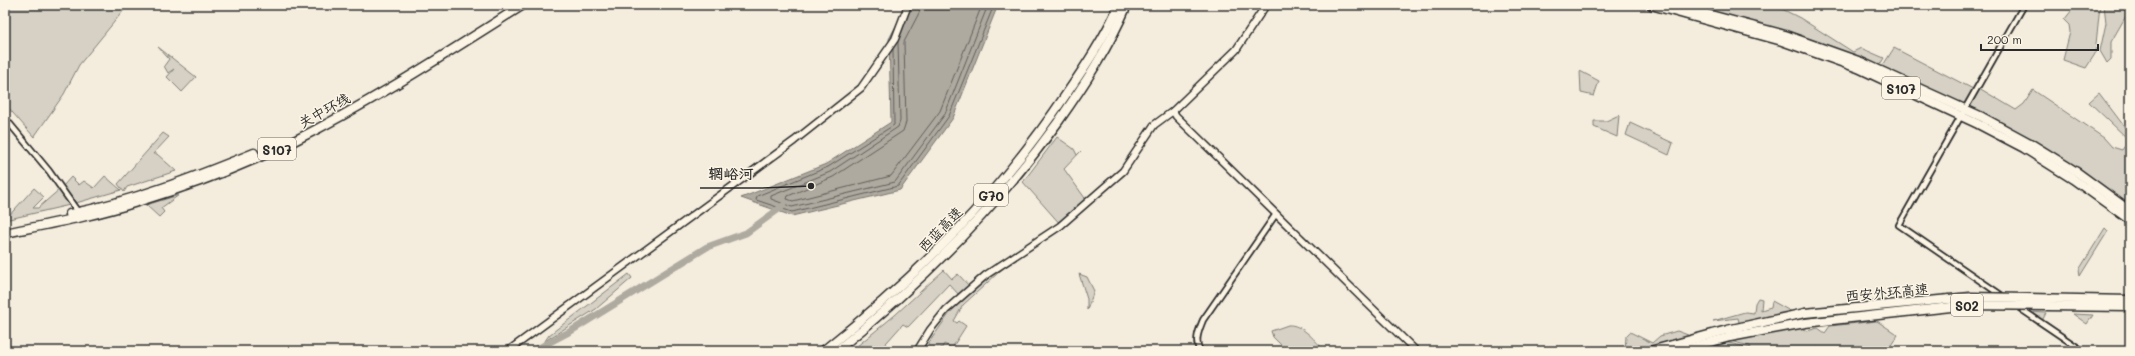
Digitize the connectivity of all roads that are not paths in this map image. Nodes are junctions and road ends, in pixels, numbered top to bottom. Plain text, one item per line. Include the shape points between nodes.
1 (514, 5) edge
2 (523, 5) edge
3 (908, 5) edge
4 (1119, 5) edge
5 (1127, 5) edge
6 (1266, 5) edge
7 (1650, 5) edge
8 (1673, 5) edge
9 (2024, 5) edge
10 (1173, 111) junction
11 (1962, 113) junction
12 (5, 118) edge
13 (2130, 211) edge
14 (78, 212) junction
15 (1276, 214) junction
16 (2130, 220) edge
17 (5, 227) edge
18 (5, 233) edge
19 (2130, 300) edge
20 (2130, 307) edge
21 (508, 351) edge
22 (823, 351) edge
23 (836, 351) edge
24 (917, 351) edge
25 (1200, 351) edge
26 (1416, 351) edge
27 (1650, 351) edge
28 (1677, 351) edge
29 (2082, 351) edge

1 - 14 highway, 关中环线 / S107 via 402,76 290,138 222,166 135,196
2 - 18 highway, 关中环线 / S107 via 402,82 285,145 231,169 137,202
3 - 21 street via 895,39 861,88 788,145
4 - 22 highway, 西蓝高速 / G70 via 1080,75 1040,134 993,194 876,310
5 - 23 highway, 西蓝高速 / G70 via 1090,78 997,200 941,260
6 - 10 street via 1236,50
7 - 11 highway, S107 via 1782,42 1858,68
8 - 11 highway, S107 via 1785,35 1862,62
9 - 11 street
10 - 15 street
10 - 24 street via 1154,126 1123,171 1060,226 986,275 946,310
11 - 13 highway, S107 via 2028,142 2078,172
11 - 16 highway, S107 via 2073,179
11 - 29 street via 1899,225
12 - 14 street via 49,170
14 - 17 highway, 关中环线 / S107
15 - 25 street via 1203,320 1197,335 1197,346
15 - 26 street
19 - 27 highway, 西安外环高速 / S02, bridge via 1970,298 1805,313 1727,330
20 - 28 highway, 西安外环高速 / S02, bridge via 1969,305 1805,323 1730,337

